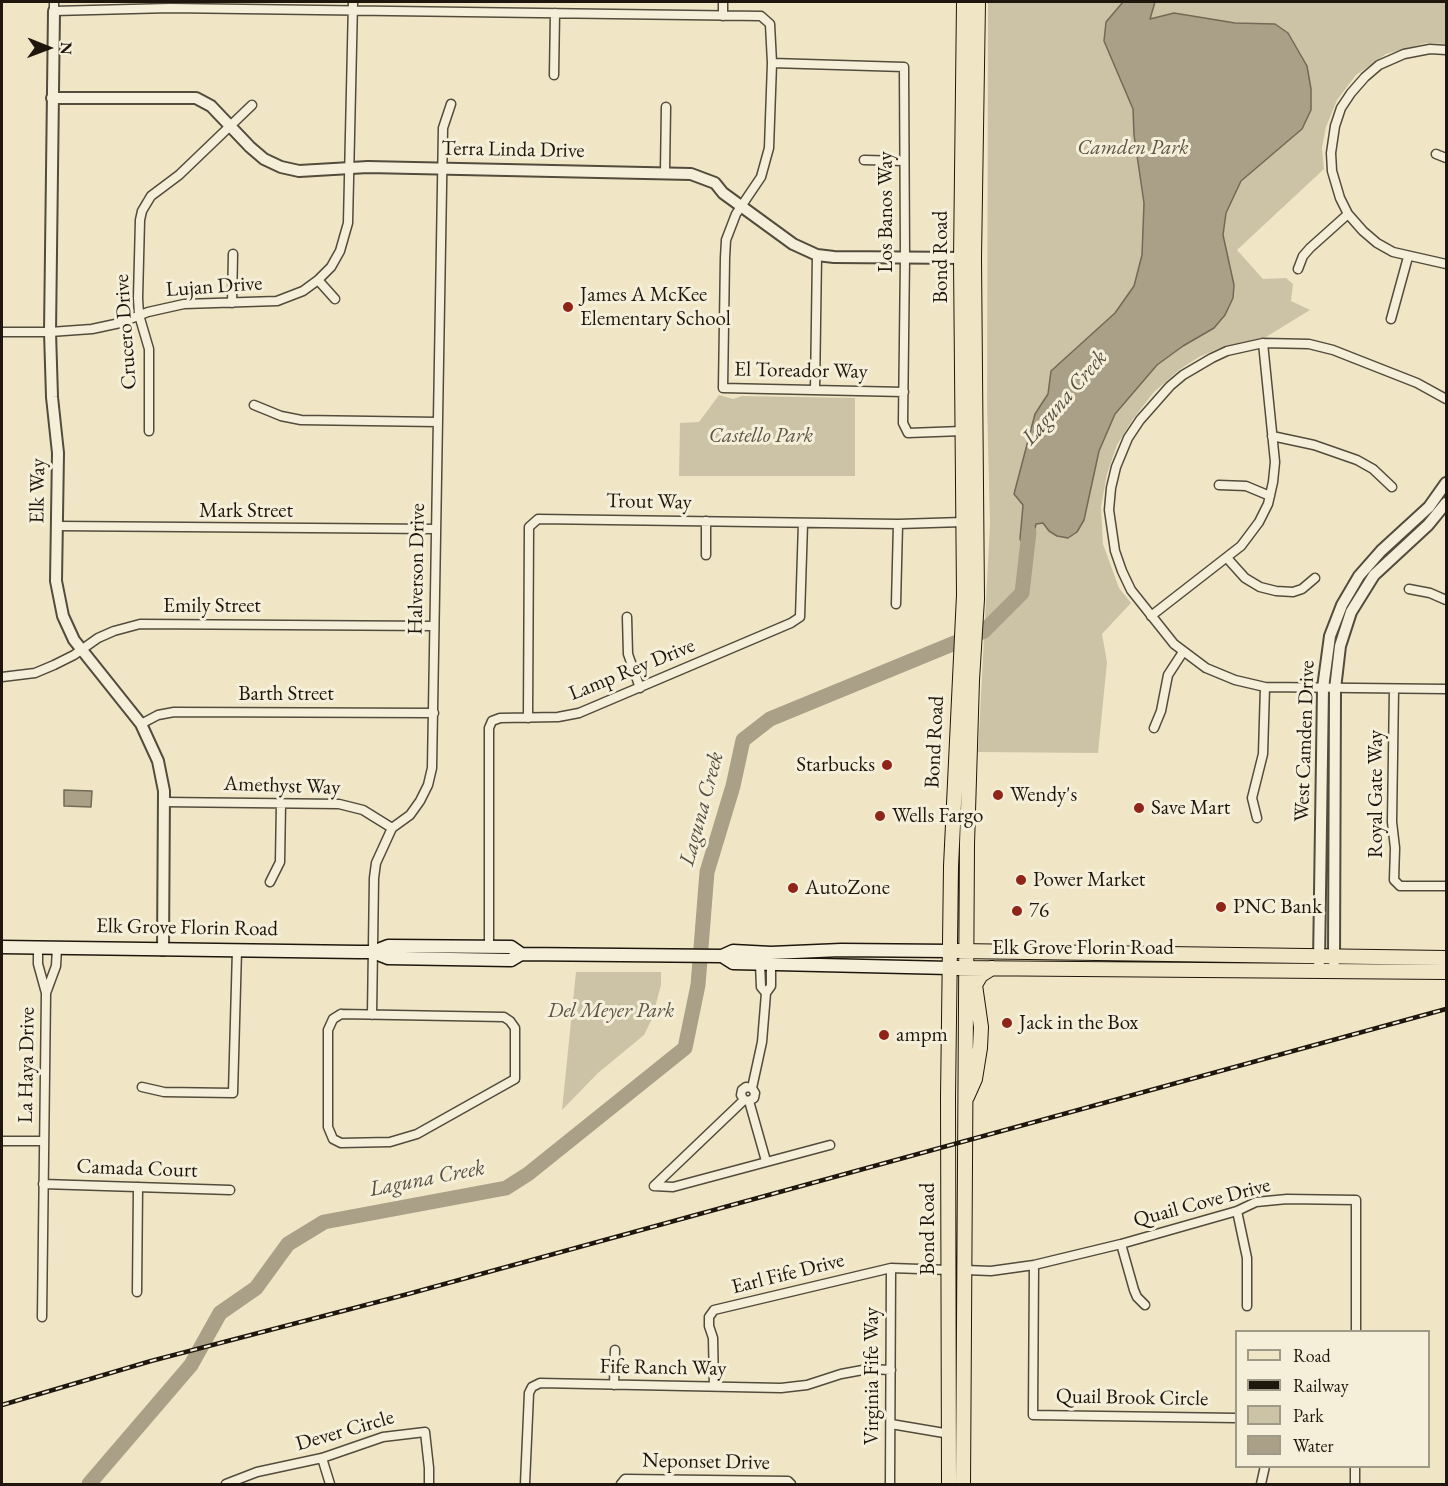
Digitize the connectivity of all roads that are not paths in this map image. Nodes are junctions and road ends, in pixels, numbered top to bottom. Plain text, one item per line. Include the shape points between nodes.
1 (723, 2) edge
2 (964, 2) edge
3 (978, 2) edge
4 (54, 6) edge
5 (352, 6) edge
6 (555, 13) junction
7 (723, 16) junction
8 (1446, 50) edge
9 (772, 63) junction
10 (554, 75) dead end
11 (52, 98) junction
12 (451, 104) dead end
13 (252, 105) dead end
14 (666, 107) dead end
15 (231, 126) junction
16 (1436, 154) dead end
17 (1446, 158) edge
18 (864, 160) dead end
19 (904, 161) junction
20 (441, 168) junction
21 (350, 169) junction
22 (665, 172) junction
23 (741, 206) junction
24 (1348, 214) junction
25 (233, 254) dead end
26 (817, 255) junction
27 (905, 257) junction
28 (1408, 257) junction
29 (968, 258) junction
30 (1446, 264) edge
31 (1299, 269) dead end
32 (318, 280) junction
33 (335, 299) dead end
34 (232, 303) junction
35 (139, 315) junction
36 (1391, 319) dead end
37 (2, 332) edge
38 (50, 332) junction
39 (1263, 343) junction
40 (1417, 383) junction
41 (815, 389) junction
42 (1446, 390) edge
43 (904, 392) junction
44 (1446, 399) edge
45 (254, 405) dead end
46 (438, 422) junction
47 (149, 431) dead end
48 (962, 431) junction
49 (1272, 436) junction
50 (1446, 483) edge
51 (1219, 485) dead end
52 (1392, 487) dead end
53 (1270, 496) junction
54 (1446, 503) edge
55 (706, 521) junction
56 (963, 522) junction
57 (802, 523) junction
58 (898, 524) junction
59 (57, 526) junction
60 (436, 529) junction
61 (706, 555) dead end
62 (1227, 558) junction
63 (1315, 578) dead end
64 (1409, 589) dead end
65 (970, 597) junction
66 (1446, 600) edge
67 (896, 604) dead end
68 (1151, 616) junction
69 (627, 617) dead end
70 (434, 626) junction
71 (81, 650) junction
72 (1183, 652) junction
73 (964, 672) junction
74 (2, 677) edge
75 (1265, 687) junction
76 (640, 688) junction
77 (1323, 688) junction
78 (1335, 688) junction
79 (1394, 689) junction
80 (1446, 689) edge
81 (434, 713) junction
82 (528, 718) junction
83 (141, 724) junction
84 (1154, 728) dead end
85 (164, 802) junction
86 (281, 803) junction
87 (1257, 818) dead end
88 (392, 828) junction
89 (270, 882) dead end
90 (1446, 886) edge
91 (2, 947) edge
92 (489, 947) junction
93 (38, 948) junction
94 (57, 948) junction
95 (163, 950) junction
96 (237, 950) junction
97 (799, 951) junction
98 (950, 951) junction
99 (966, 951) junction
100 (373, 952) junction
101 (521, 954) junction
102 (1170, 955) junction
103 (722, 956) junction
104 (1242, 956) junction
105 (1446, 958) edge
106 (766, 964) junction
107 (1319, 964) junction
108 (1334, 964) junction
109 (950, 968) junction
110 (966, 968) junction
111 (992, 968) junction
112 (1142, 969) junction
113 (1192, 969) junction
114 (1446, 972) edge
115 (46, 993) junction
116 (372, 1015) junction
117 (142, 1087) dead end
118 (746, 1101) junction
119 (965, 1101) junction
120 (2, 1141) edge
121 (44, 1141) junction
122 (830, 1145) dead end
123 (766, 1161) junction
124 (948, 1181) junction
125 (43, 1184) junction
126 (138, 1187) junction
127 (230, 1190) dead end
128 (1237, 1211) junction
129 (1121, 1244) junction
130 (1034, 1265) junction
131 (891, 1268) junction
132 (949, 1269) junction
133 (966, 1270) junction
134 (137, 1292) dead end
135 (1145, 1305) dead end
136 (1247, 1306) dead end
137 (42, 1317) dead end
138 (1356, 1330) edge
139 (615, 1350) dead end
140 (964, 1362) junction
141 (891, 1370) junction
142 (614, 1385) junction
143 (714, 1386) junction
144 (1235, 1418) edge
145 (891, 1424) junction
146 (950, 1434) junction
147 (322, 1458) junction
148 (1265, 1468) edge
149 (1355, 1468) edge
150 (226, 1485) edge
151 (330, 1485) edge
152 (429, 1485) edge
153 (525, 1485) edge
154 (621, 1485) edge
155 (791, 1485) edge
156 (890, 1485) edge
157 (949, 1485) edge
158 (958, 1485) edge
159 (963, 1485) edge
160 (1261, 1485) edge
161 (1354, 1485) edge

1 - 7 street
2 - 29 main road, Bond Road
3 - 29 main road, Bond Road
4 - 5 street
4 - 11 street, Elk Way
5 - 6 street
5 - 21 street, Lujan Drive
6 - 7 street
6 - 10 street
7 - 9 street, El Toreador Way via 761,16 770,24
8 - 24 street via 1412,52 1387,61 1365,77 1346,100 1335,126 1330,153 1334,180
9 - 19 street, Los Banos Way via 904,67
9 - 23 street, El Toreador Way via 767,158 757,185
11 - 15 street, Terra Linda Drive via 196,98 211,106
11 - 38 street, Elk Way
12 - 20 street, Halverson Drive via 442,128
13 - 15 street, Crucero Drive
14 - 22 street
15 - 21 street, Terra Linda Drive via 257,153 281,167 308,171
15 - 35 street, Crucero Drive via 146,203 140,220
16 - 17 street
18 - 19 street
19 - 27 street, Los Banos Way
20 - 21 street, Terra Linda Drive
20 - 22 street, Terra Linda Drive
20 - 46 street, Halverson Drive
21 - 32 street, Lujan Drive via 347,233 336,259
22 - 23 street, Terra Linda Drive via 707,179
23 - 26 street, Terra Linda Drive via 800,248
23 - 41 street, El Toreador Way via 725,249 723,388
24 - 28 street via 1377,243
24 - 31 street via 1310,248
25 - 34 street
26 - 27 street, Terra Linda Drive
26 - 41 street
27 - 29 street, Terra Linda Drive
27 - 43 street, Los Banos Way
28 - 30 street
28 - 36 street
29 - 48 main road, Bond Road
29 - 65 main road, Bond Road
32 - 33 street
32 - 34 street, Lujan Drive via 277,301
34 - 35 street, Lujan Drive via 184,304
35 - 38 street, Lujan Drive via 101,328
35 - 47 street, Crucero Drive via 149,349
37 - 38 street, Lujan Drive
38 - 59 street, Elk Way via 58,453
39 - 40 street via 1292,342 1325,348
39 - 49 street
39 - 68 street via 1227,351 1183,375 1140,420 1119,457 1110,499 1112,541 1131,590
40 - 42 street
40 - 44 street
41 - 43 street, El Toreador Way
43 - 48 street, Los Banos Way via 903,423 908,433
45 - 46 street via 301,420
46 - 60 street, Halverson Drive
48 - 56 main road, Bond Road
49 - 52 street via 1306,442 1357,460
49 - 53 street via 1274,472
50 - 77 street, West Camden Drive via 1429,507 1382,551 1350,590 1330,636
51 - 53 street via 1246,486
53 - 62 street via 1254,531
54 - 78 street, West Camden Drive via 1428,525 1383,565 1361,595 1345,628
55 - 57 street, Trout Way
55 - 61 street
55 - 82 street, Trout Way via 538,519 529,528
56 - 58 street, Trout Way
56 - 65 main road, Bond Road
57 - 58 street, Trout Way
57 - 76 street, Lamp Rey Drive via 800,617
58 - 67 street
59 - 60 street, Mark Street
59 - 71 street, Elk Way via 58,598 66,624
60 - 70 street, Halverson Drive
62 - 63 street via 1245,578 1276,591 1293,592
62 - 68 street
64 - 66 street
65 - 73 main road, Bond Road
68 - 72 street
69 - 76 street via 628,654
70 - 71 street, Emily Street via 149,624 114,631
70 - 81 street, Halverson Drive
71 - 74 street, Emily Street via 45,669
71 - 83 street, Elk Way
72 - 75 street via 1225,677
72 - 84 street via 1168,675
73 - 98 main road, Bond Road via 951,846
73 - 99 main road, Bond Road via 970,758
75 - 77 street
75 - 87 street via 1263,754 1252,798
76 - 82 street, Lamp Rey Drive via 570,716
77 - 78 street
77 - 107 street, West Camden Drive
78 - 79 street
78 - 108 street, West Camden Drive
79 - 80 street
79 - 90 street, Royal Gate Way via 1394,880 1400,886
81 - 83 street, Barth Street via 174,711
81 - 88 street, Halverson Drive via 428,785 410,815
82 - 92 street, Lamp Rey Drive via 500,718 489,728
83 - 85 street, Elk Way via 158,761
85 - 86 street, Amethyst Way
85 - 95 street, Elk Way
86 - 88 street, Amethyst Way via 347,805 371,813
86 - 89 street via 280,862
88 - 100 street, Halverson Drive via 378,854 374,872
91 - 93 main road, Elk Grove Florin Road
92 - 100 main road, Elk Grove Florin Road via 388,946
92 - 101 main road, Elk Grove Florin Road via 511,947
93 - 94 main road, Elk Grove Florin Road
93 - 115 street
94 - 95 main road, Elk Grove Florin Road
94 - 115 street, La Haya Drive via 56,966
95 - 96 main road, Elk Grove Florin Road
96 - 100 main road, Elk Grove Florin Road
96 - 117 street via 233,1093 164,1092
97 - 98 main road, Elk Grove Florin Road
97 - 103 main road, Elk Grove Florin Road via 733,951
97 - 106 main road via 789,957 762,957
98 - 99 main road, Elk Grove Florin Road
98 - 109 main road, Bond Road
99 - 102 main road, Elk Grove Florin Road
99 - 110 main road, Bond Road
100 - 101 main road, Elk Grove Florin Road via 387,958 511,960
100 - 116 street, Halverson Drive
101 - 103 main road, Elk Grove Florin Road
102 - 104 main road, Elk Grove Florin Road
102 - 112 main road via 1164,962 1152,962
103 - 106 main road, Elk Grove Florin Road via 733,963
104 - 107 main road, Elk Grove Florin Road
104 - 113 main road via 1198,964
105 - 108 main road, Elk Grove Florin Road
106 - 109 main road, Elk Grove Florin Road
106 - 118 street via 761,987 766,993 762,1042 752,1088 755,1096
107 - 108 main road, Elk Grove Florin Road
107 - 113 main road, Elk Grove Florin Road
108 - 114 main road, Elk Grove Florin Road
109 - 110 main road, Elk Grove Florin Road
109 - 124 main road, Bond Road
110 - 111 main road, Elk Grove Florin Road
110 - 119 main road, Bond Road
111 - 112 main road, Elk Grove Florin Road
111 - 119 main road via 975,985 980,1048 975,1079
112 - 113 main road, Elk Grove Florin Road
115 - 121 street, La Haya Drive
116 - 116 street via 341,1014 329,1026 328,1127 336,1142 371,1144 417,1134 515,1079 515,1028 507,1018
118 - 123 street
118 - 123 street via 654,1186 673,1187
119 - 133 main road, Bond Road
120 - 121 street
121 - 125 street, La Haya Drive
122 - 123 street
124 - 132 main road, Bond Road
124 - 133 main road via 954,1198 958,1256
125 - 126 street, Camada Court
125 - 137 street, La Haya Drive
126 - 127 street, Camada Court
126 - 134 street
128 - 129 street, Quail Cove Drive
128 - 136 street via 1246,1257
128 - 138 street, Quail Cove Drive via 1274,1199 1356,1200
129 - 130 street, Quail Cove Drive
129 - 135 street via 1134,1290
130 - 133 street, Quail Cove Drive
130 - 144 street, Quail Brook Circle via 1033,1414
131 - 132 street, Earl Fife Drive
131 - 141 street, Virginia Fife Way
131 - 143 street, Earl Fife Drive via 714,1310 709,1317
132 - 140 main road via 957,1277 958,1350
132 - 146 main road, Bond Road
133 - 140 main road, Bond Road
139 - 142 street
140 - 159 main road, Bond Road
141 - 143 street, Fife Ranch Way via 859,1371 781,1388
141 - 145 street, Virginia Fife Way
142 - 143 street, Fife Ranch Way
142 - 153 street, Fife Ranch Way via 540,1383 531,1387
145 - 146 street
145 - 156 street, Virginia Fife Way
146 - 157 main road, Bond Road
146 - 158 main road via 957,1441
147 - 150 street, Dever Circle via 257,1472
147 - 151 street
147 - 152 street, Dever Circle via 383,1437 425,1432
148 - 160 street
149 - 161 street
154 - 155 street, Neponset Drive via 625,1479 788,1481

